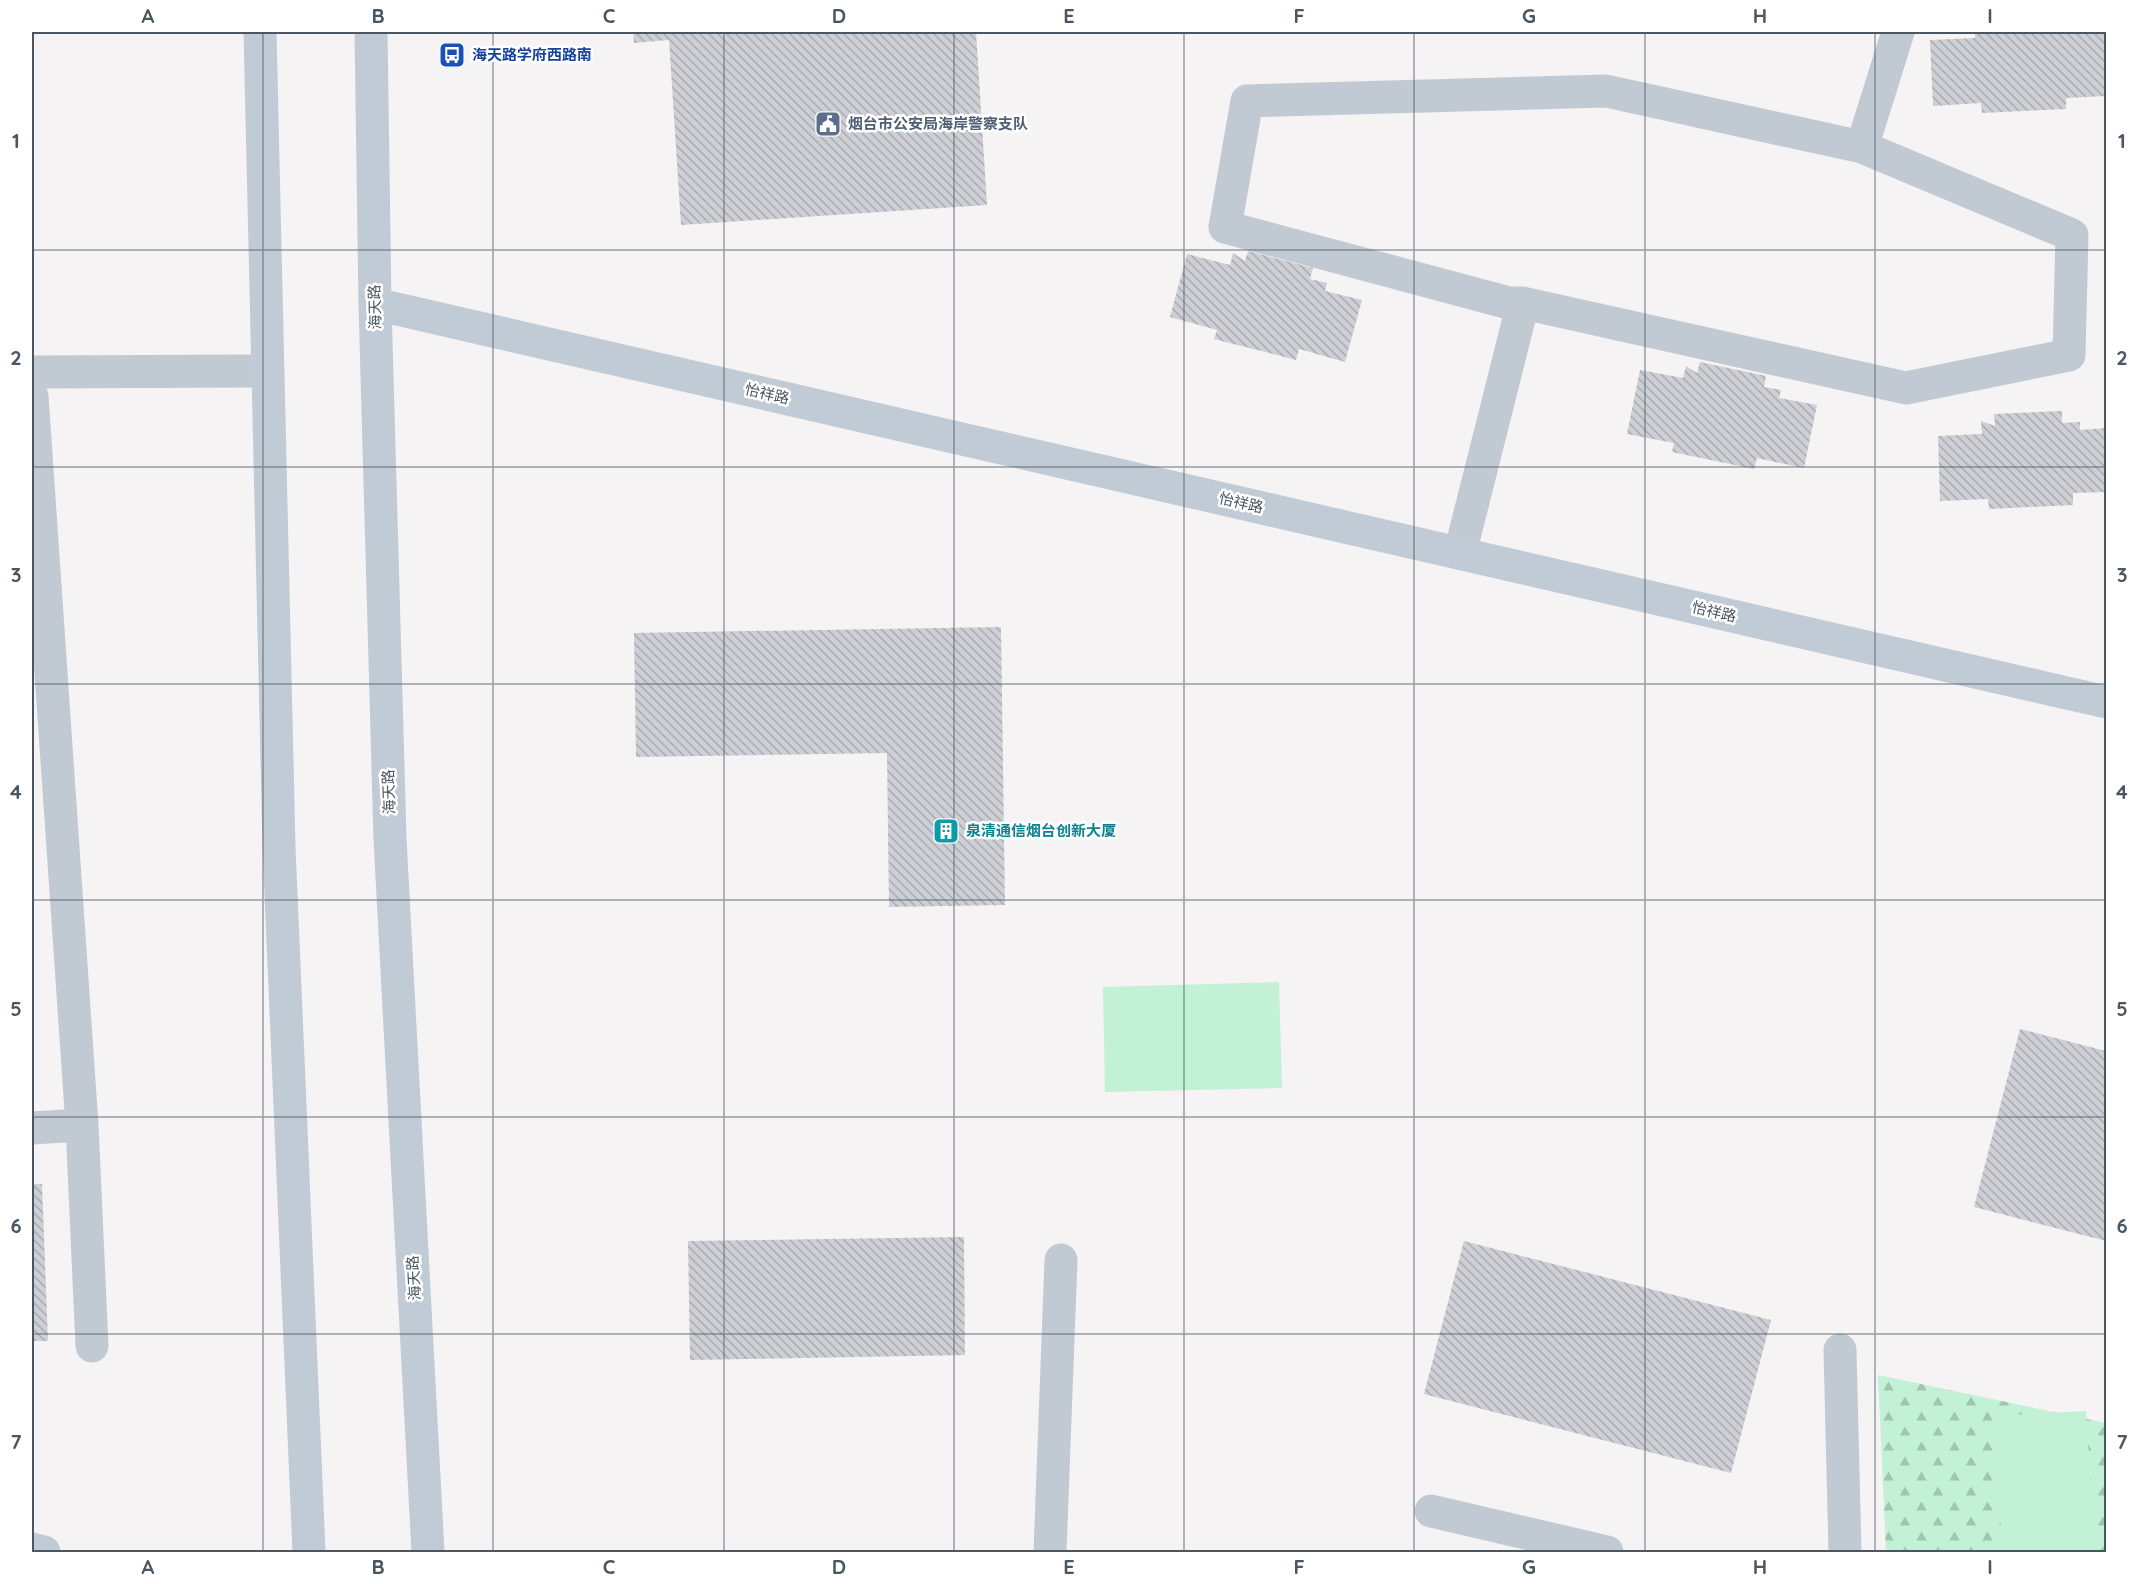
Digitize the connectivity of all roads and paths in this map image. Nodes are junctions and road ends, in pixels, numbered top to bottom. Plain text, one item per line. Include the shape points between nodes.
1 (260, 32) edge
2 (371, 32) edge
3 (1898, 32) edge
4 (1862, 147) junction
5 (1523, 303) junction
6 (375, 304) junction
7 (32, 372) edge
8 (267, 372) junction
9 (32, 396) edge
10 (1460, 553) junction
11 (2106, 702) edge
12 (82, 1125) junction
13 (32, 1128) edge
14 (1061, 1260) dead end
15 (92, 1346) dead end
16 (1840, 1350) dead end
17 (1431, 1511) dead end
18 (32, 1549) edge
19 (44, 1552) edge
20 (309, 1552) edge
21 (428, 1552) edge
22 (1050, 1552) edge
23 (1607, 1552) edge
24 (1845, 1552) edge

1 - 8 main road
2 - 6 main road, 海天路
3 - 4 street
4 - 5 street via 2072,235 2070,356 1906,388
4 - 5 street via 1606,91 1247,101 1225,227 1509,303
5 - 10 street
6 - 10 main road, 怡祥路
6 - 21 main road, 海天路 via 390,839
7 - 8 street
8 - 20 main road via 279,847
9 - 12 street
10 - 11 main road, 怡祥路
12 - 13 street
12 - 15 street
14 - 22 street
16 - 24 street
17 - 23 street
18 - 19 main road

